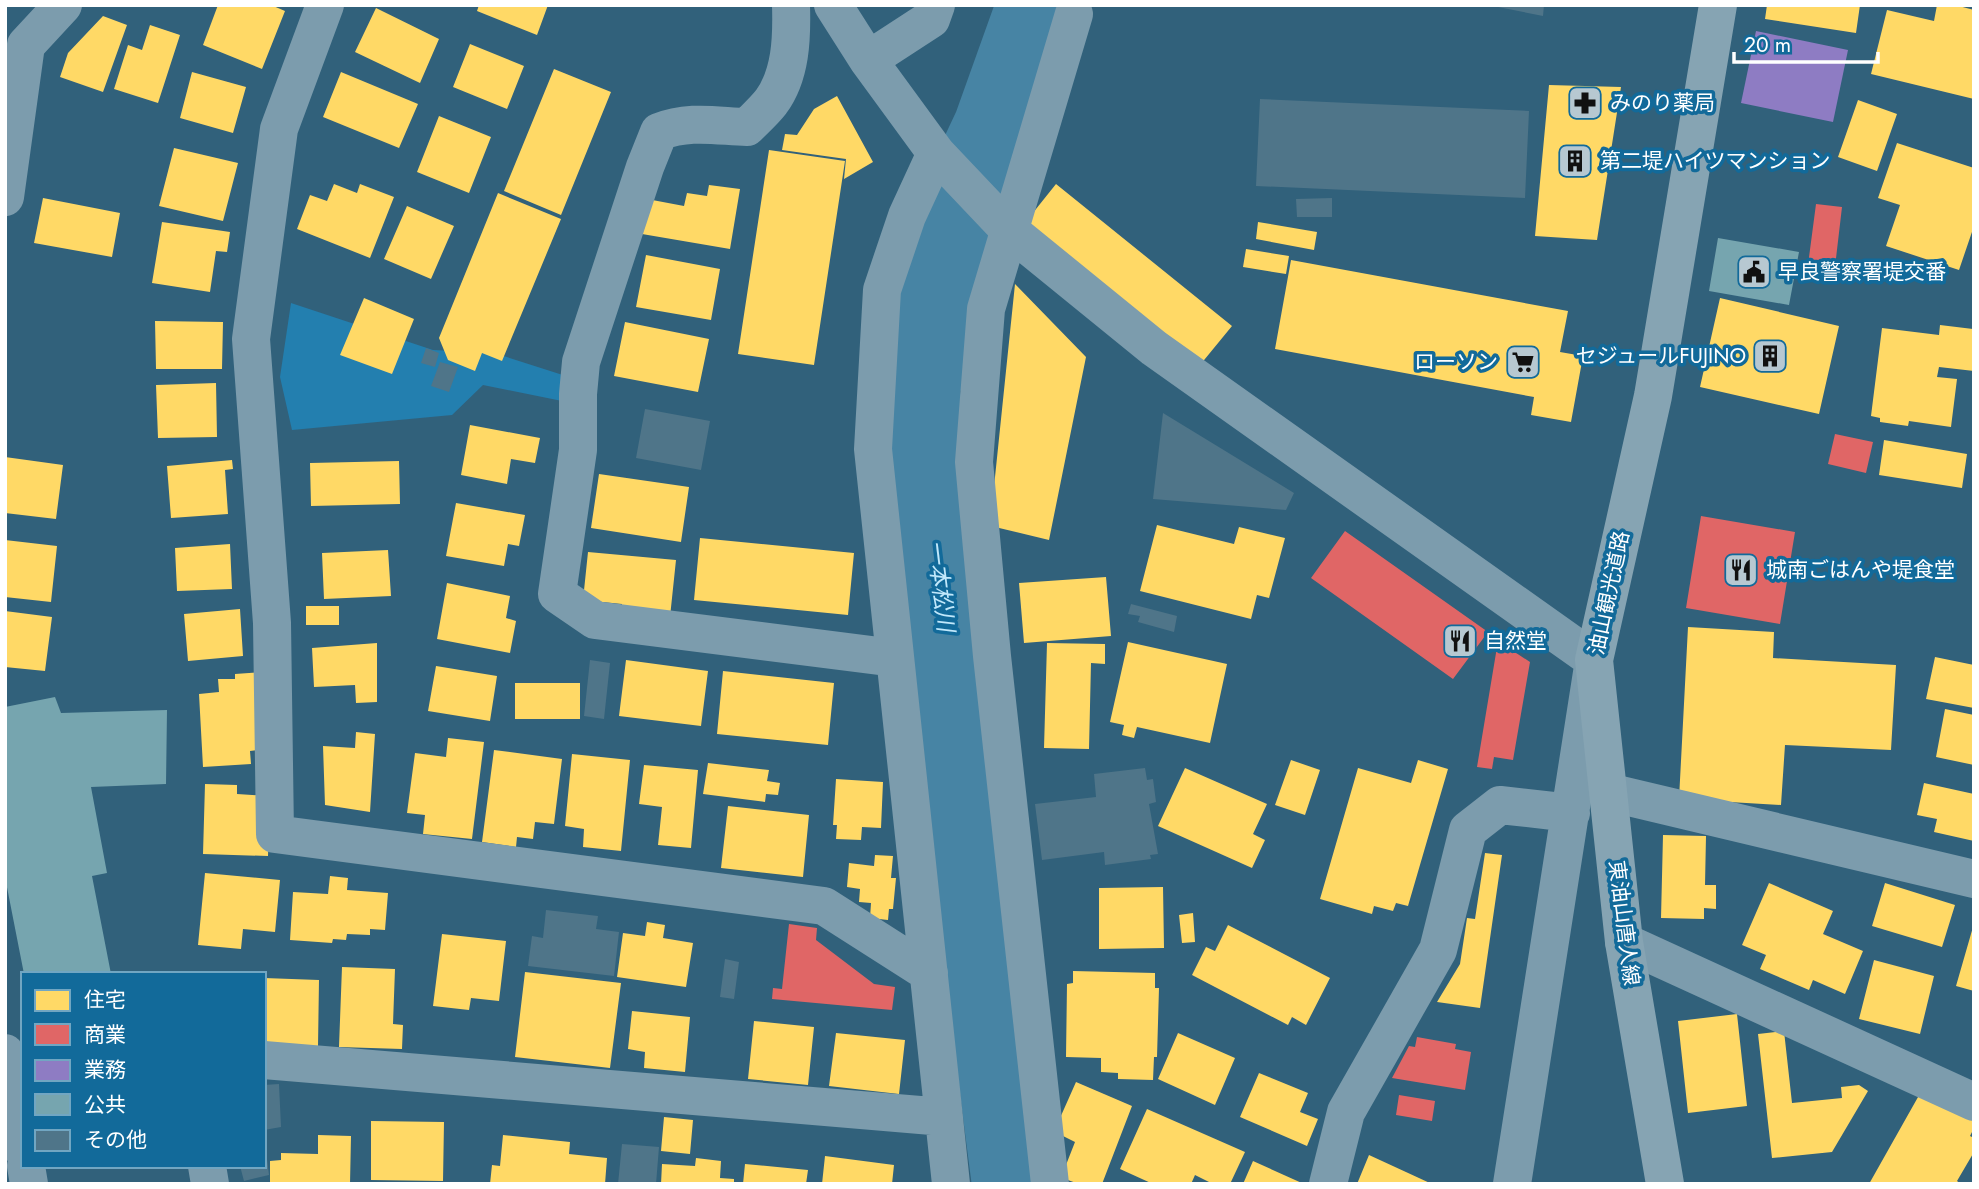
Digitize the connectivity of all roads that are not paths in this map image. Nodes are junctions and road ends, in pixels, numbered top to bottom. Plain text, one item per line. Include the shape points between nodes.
1 (62, 5) edge
2 (325, 5) edge
3 (791, 5) edge
4 (833, 5) edge
5 (936, 5) edge
6 (1718, 5) edge
7 (1074, 14) dead end
8 (868, 60) junction
9 (945, 162) junction
10 (5, 197) edge
11 (1002, 223) junction
12 (895, 658) junction
13 (1594, 660) junction
14 (1608, 792) junction
15 (1571, 813) junction
16 (1974, 879) edge
17 (1624, 942) junction
18 (929, 973) junction
19 (5, 1054) edge
20 (266, 1060) edge
21 (1974, 1102) edge
22 (944, 1117) junction
23 (21, 1139) edge
24 (951, 1184) edge
25 (1049, 1184) edge
26 (1328, 1184) edge
27 (1512, 1184) edge
28 (1665, 1184) edge

1 - 10 street via 26,45
2 - 18 street via 279,129 251,339 272,624 275,834 824,906
3 - 12 street via 787,72 771,102 747,127 698,123 659,132 645,167 581,362 578,450 557,594 595,620
4 - 8 street
5 - 8 street via 931,19
6 - 13 main road, 油山観光道路 via 1653,396
7 - 11 street
8 - 9 street
9 - 11 street
9 - 12 street via 907,216 882,290 873,449
11 - 13 street via 1154,348
11 - 25 street via 986,309 974,462
12 - 18 street
13 - 14 main road, 東油山唐人線
13 - 15 street, 油山観光道路
14 - 16 street
14 - 17 main road, 東油山唐人線
15 - 26 street via 1500,805 1468,830 1438,950 1346,1112
15 - 27 street, 油山観光道路
17 - 21 street
17 - 28 main road, 東油山唐人線
18 - 22 street
19 - 23 street
20 - 22 street
22 - 24 street

